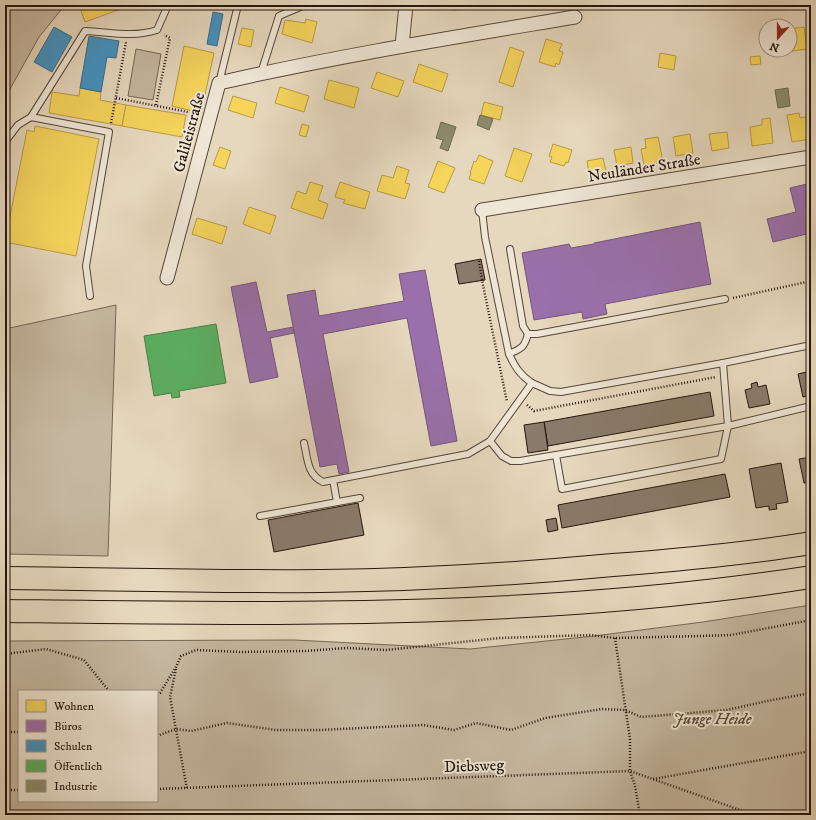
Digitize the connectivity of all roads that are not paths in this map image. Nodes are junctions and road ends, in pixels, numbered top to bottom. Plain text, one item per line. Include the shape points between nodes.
1 (168, 5) edge
2 (238, 5) edge
3 (305, 5) edge
4 (406, 5) edge
5 (575, 17) dead end
6 (402, 46) junction
7 (261, 73) junction
8 (219, 83) junction
9 (32, 118) junction
10 (5, 142) edge
11 (811, 157) edge
12 (482, 210) joint
13 (510, 249) dead end
14 (167, 278) dead end
15 (90, 296) dead end
16 (725, 299) road end
17 (528, 334) junction
18 (811, 345) edge
19 (509, 354) junction
20 (722, 364) junction
21 (532, 383) junction
22 (811, 406) edge
23 (728, 426) junction
24 (490, 441) junction
25 (304, 443) dead end
26 (556, 455) junction
27 (333, 480) junction
28 (360, 498) dead end
29 (337, 502) junction
30 (260, 516) dead end
31 (811, 543) edge
32 (811, 577) edge
33 (5, 578) edge
34 (5, 611) edge

1 - 9 lane via 157,30 146,34 85,31
2 - 8 lane
3 - 7 lane via 279,16
4 - 6 street
5 - 6 street, Galileistraße
6 - 7 street, Galileistraße
7 - 8 street, Galileistraße
8 - 14 street, Galileistraße
9 - 10 lane via 18,124
9 - 15 lane via 109,132 86,266
11 - 12 street, Neuländer Straße
12 - 19 lane via 485,237
13 - 17 lane via 523,326
16 - 17 lane
17 - 19 lane via 522,348
18 - 20 lane
19 - 21 lane via 523,378
20 - 21 lane via 561,392
20 - 23 lane
21 - 24 lane
22 - 23 lane
23 - 26 lane
23 - 26 lane via 721,459 562,489
24 - 26 lane via 502,456 511,461 520,462
24 - 27 lane via 468,454
25 - 27 lane via 310,472 323,482
27 - 29 lane
28 - 29 lane
29 - 30 lane
31 - 33 highway via 640,563 404,578 244,581
32 - 34 highway via 650,597 511,608 232,614

